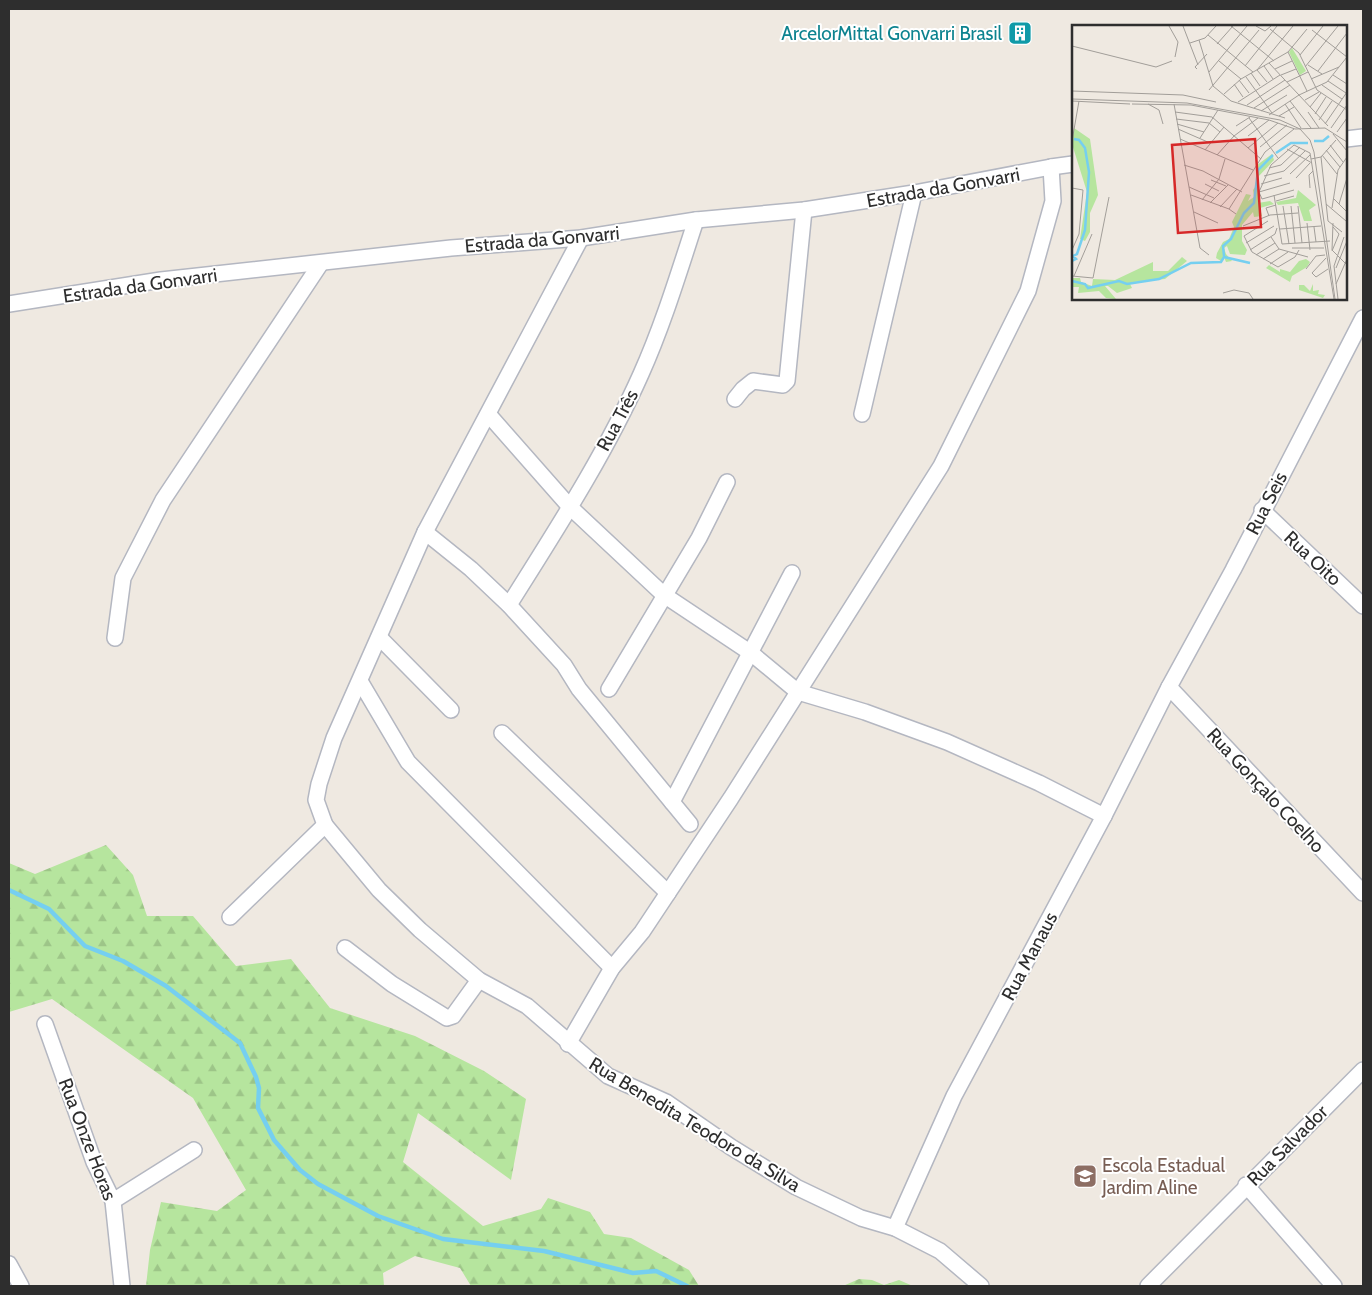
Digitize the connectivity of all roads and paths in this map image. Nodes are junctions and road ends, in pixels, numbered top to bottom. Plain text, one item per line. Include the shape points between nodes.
1 (1363, 137) edge
2 (1347, 139) edge
3 (1072, 164) edge
4 (1051, 166) junction
5 (914, 194) junction
6 (804, 210) junction
7 (696, 220) junction
8 (581, 238) junction
9 (321, 263) junction
10 (9, 304) edge
11 (1363, 318) edge
12 (735, 399) dead end
13 (862, 414) dead end
14 (489, 415) junction
15 (727, 482) dead end
16 (570, 507) junction
17 (1262, 510) junction
18 (425, 532) junction
19 (792, 573) dead end
20 (664, 595) junction
21 (1363, 603) edge
22 (509, 605) junction
23 (379, 637) junction
24 (115, 638) dead end
25 (751, 653) junction
26 (360, 681) junction
27 (1169, 687) junction
28 (609, 689) dead end
29 (798, 692) junction
30 (451, 710) dead end
31 (502, 733) dead end
32 (672, 802) junction
33 (1104, 816) junction
34 (690, 824) dead end
35 (324, 825) junction
36 (668, 893) junction
37 (1363, 893) edge
38 (230, 917) dead end
39 (345, 948) dead end
40 (612, 968) junction
41 (479, 980) junction
42 (45, 1024) dead end
43 (568, 1044) junction
44 (1363, 1070) edge
45 (194, 1150) dead end
46 (1246, 1185) junction
47 (113, 1201) junction
48 (895, 1228) junction
49 (9, 1264) edge
50 (21, 1286) edge
51 (122, 1286) edge
52 (981, 1286) edge
53 (1148, 1286) edge
54 (1334, 1286) edge

1 - 2 street
3 - 4 street, Estrada da Gonvarri
4 - 5 street, Estrada da Gonvarri
4 - 29 street via 1053,201 1028,291 1014,321 940,466
5 - 6 street, Estrada da Gonvarri
5 - 13 street
6 - 7 street, Estrada da Gonvarri
6 - 12 street via 788,381 783,385 753,381
7 - 8 street, Estrada da Gonvarri
7 - 16 street, Rua Três via 641,374
8 - 9 street, Estrada da Gonvarri
8 - 14 street
9 - 10 street, Estrada da Gonvarri via 162,280
9 - 24 street via 163,500 123,578
11 - 17 street, Rua Seis
14 - 16 street
14 - 18 street
15 - 20 street via 699,538
16 - 20 street
16 - 22 street, Rua Três
17 - 21 street, Rua Oito
17 - 27 street, Rua Seis
18 - 22 street
18 - 23 street
19 - 25 street
20 - 25 street
20 - 28 street
22 - 32 street via 564,665 579,689
23 - 26 street
23 - 30 street
25 - 29 street
25 - 32 street
26 - 35 street via 334,738 319,784 316,800
26 - 40 street via 408,762
27 - 33 street, Rua Manaus
27 - 37 street, Rua Gonçalo Coelho
29 - 33 street via 947,742 1039,782
29 - 36 street
31 - 36 street
32 - 34 street
33 - 48 street, Rua Manaus via 954,1096
35 - 38 street
35 - 41 street, Rua Benedita Teodoro da Silva via 379,890
36 - 40 street
39 - 41 street via 392,984 447,1018 453,1016
40 - 43 street
41 - 43 street, Rua Benedita Teodoro da Silva via 527,1006
42 - 47 street, Rua Onze Horas via 94,1162
43 - 48 street, Rua Benedita Teodoro da Silva via 608,1076 666,1102 796,1187 861,1218
44 - 46 street, Rua Salvador
45 - 47 street
46 - 53 street, Rua Salvador
46 - 54 street
47 - 51 street, Rua Onze Horas
48 - 52 street, Rua Benedita Teodoro da Silva via 940,1251
49 - 50 street

